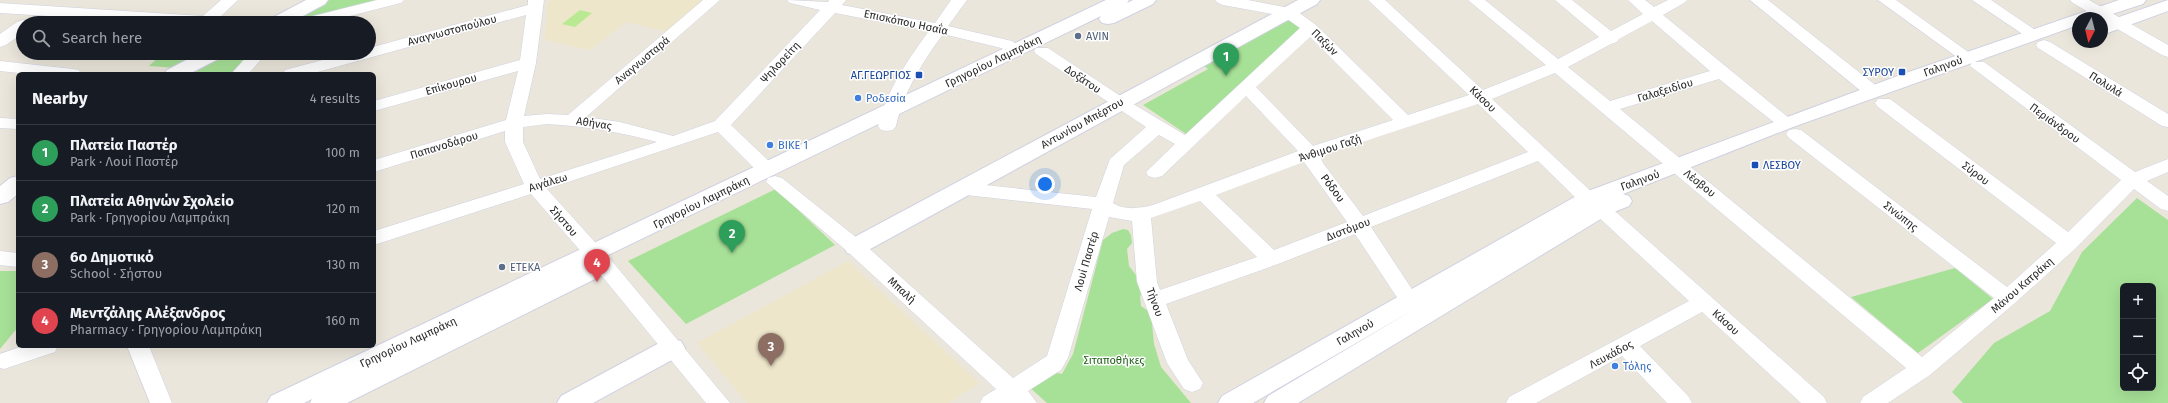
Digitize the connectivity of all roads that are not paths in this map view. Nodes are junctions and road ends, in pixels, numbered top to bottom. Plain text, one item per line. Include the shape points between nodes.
1 (56, 0) edge
2 (230, 0) edge
3 (319, 0) edge
4 (396, 0) edge
5 (712, 0) edge
6 (795, 0) edge
7 (959, 0) edge
8 (1146, 0) edge
9 (1222, 0) edge
10 (1311, 0) edge
11 (1376, 0) edge
12 (1476, 0) edge
13 (1563, 0) edge
14 (1636, 0) edge
15 (1679, 0) edge
16 (1758, 0) edge
17 (1886, 0) edge
18 (1980, 0) edge
19 (2078, 0) edge
20 (2137, 0) edge
21 (1115, 1) edge
22 (835, 3) edge
23 (535, 4) edge
24 (2168, 5) edge
25 (0, 8) edge
26 (43, 10) junction
27 (1288, 12) junction
28 (2094, 12) edge
29 (1654, 14) junction
30 (35, 16) edge
31 (132, 16) edge
32 (212, 16) edge
33 (289, 16) edge
34 (331, 16) edge
35 (2108, 21) edge
36 (2072, 22) edge
37 (2108, 22) edge
38 (2108, 22) edge
39 (1310, 28) junction
40 (940, 29) junction
41 (16, 30) edge
42 (2072, 37) edge
43 (1611, 39) junction
44 (2039, 40) junction
45 (0, 42) edge
46 (1016, 50) junction
47 (376, 51) edge
48 (1042, 51) junction
49 (2168, 52) edge
50 (201, 60) edge
51 (253, 60) edge
52 (343, 60) edge
53 (1972, 62) junction
54 (528, 63) junction
55 (0, 66) edge
56 (1556, 67) junction
57 (55, 72) edge
58 (178, 72) edge
59 (241, 72) edge
60 (298, 72) edge
61 (1722, 73) junction
62 (1246, 86) junction
63 (1878, 97) junction
64 (1481, 98) junction
65 (1119, 103) junction
66 (376, 105) edge
67 (1608, 107) junction
68 (889, 118) junction
69 (572, 120) junction
70 (2168, 122) edge
71 (0, 123) edge
72 (514, 123) junction
73 (1406, 123) junction
74 (16, 124) edge
75 (722, 125) junction
76 (1157, 127) junction
77 (1791, 129) junction
78 (671, 143) junction
79 (1186, 143) junction
80 (1310, 153) junction
81 (1540, 154) junction
82 (376, 165) edge
83 (2168, 165) edge
84 (1684, 170) junction
85 (1155, 172) dead end
86 (771, 176) junction
87 (2132, 180) junction
88 (534, 186) junction
89 (966, 189) junction
90 (1204, 194) junction
91 (1102, 204) junction
92 (1594, 204) junction
93 (2168, 205) edge
94 (1142, 214) junction
95 (1359, 225) junction
96 (376, 237) edge
97 (2069, 243) junction
98 (854, 247) junction
99 (0, 258) edge
100 (1271, 259) junction
101 (16, 260) edge
102 (598, 260) junction
103 (2008, 298) junction
104 (1154, 300) junction
105 (1409, 300) junction
106 (1704, 302) junction
107 (16, 346) edge
108 (1626, 346) junction
109 (42, 348) edge
110 (139, 348) edge
111 (672, 348) junction
112 (2, 363) edge
113 (1922, 369) junction
114 (1192, 383) dead end
115 (1019, 396) edge
116 (1290, 400) edge
117 (161, 403) edge
118 (280, 403) edge
119 (323, 403) edge
120 (570, 403) edge
121 (719, 403) edge
122 (991, 403) edge
123 (1232, 403) edge
124 (1517, 403) edge
125 (1681, 403) edge
126 (1816, 403) edge
127 (1871, 403) edge

1 - 26 street
2 - 32 street
3 - 33 street
4 - 34 street
5 - 69 street, Αναγνωσταρά
6 - 22 street, Επισκόπου Ησαΐα
7 - 40 street
8 - 48 street, Γρηγορίου Λαμπράκη
9 - 27 street, Παξών
10 - 27 street, Αντωνίου Μπέρτου
11 - 64 street, Κάσου
12 - 56 street, Λέσβου
13 - 43 street
14 - 29 street, Σινώπης
15 - 29 street, Άνθιμου Γαζή
16 - 63 street, Σύρου
17 - 53 street, Περιάνδρου
18 - 44 street, Πολυλά
19 - 28 street
20 - 35 street
21 - 46 street, Γρηγορίου Λαμπράκη
22 - 40 street, Επισκόπου Ησαΐα
22 - 75 street, Ψηλορείτη
23 - 47 street, Αναγνωστοπούλου
23 - 54 street, Σήστου
24 - 37 street
25 - 26 street
26 - 30 street
26 - 31 street
27 - 39 street, Παξών
27 - 65 street, Αντωνίου Μπέρτου
29 - 43 street, Άνθιμου Γαζή
29 - 61 street, Σινώπης
36 - 44 street, Γαληνού
38 - 49 street
39 - 62 street
39 - 73 street, Παξών
40 - 46 street, Επισκόπου Ησαΐα via 1006,44
40 - 68 street via 909,74
41 - 45 street
42 - 44 street, Γαληνού
43 - 56 street, Άνθιμου Γαζή
44 - 53 street, Γαληνού
44 - 70 street, Πολυλά
46 - 68 street, Γρηγορίου Λαμπράκη
48 - 65 street, Δοξάτου
48 - 68 street, Γρηγορίου Λαμπράκη
50 - 58 street
51 - 59 street
52 - 60 street, Αναγνωστοπούλου
53 - 63 street, Γαληνού
53 - 87 street, Περιάνδρου
54 - 66 street, Επίκουρου
54 - 72 street, Σήστου
55 - 57 street
56 - 64 street, Άνθιμου Γαζή
56 - 67 street, Λέσβου
61 - 67 street, Γαλαξειδίου
61 - 77 street, Σινώπης
62 - 79 street
62 - 80 street, Ρόδου
63 - 77 street, Γαληνού
63 - 97 street, Σύρου
64 - 73 street, Άνθιμου Γαζή
64 - 81 street, Κάσου
65 - 76 street, Δοξάτου
65 - 89 street, Αντωνίου Μπέρτου
67 - 84 street, Λέσβου
68 - 86 street, Γρηγορίου Λαμπράκη
69 - 72 street, Αθήνας via 547,119
69 - 78 street, Αθήνας via 620,127 664,138
71 - 74 street
72 - 82 street, Παπανοδάρου
72 - 88 street, Σήστου via 514,142
73 - 80 street, Άνθιμου Γαζή
75 - 78 street, Αιγάλεω
75 - 86 street, Μπαλή
76 - 79 street, Δοξάτου
76 - 91 street, Λουί Παστέρ via 1116,163
77 - 84 street, Γαληνού via 1743,156
77 - 103 street, Σινώπης
78 - 88 street, Αιγάλεω
79 - 85 street
80 - 90 street, Άνθιμου Γαζή
80 - 95 street, Ρόδου via 1314,164
81 - 92 street, Κάσου
81 - 95 street, Διστόμου
83 - 87 street, Μάνου Κατράκη
84 - 92 street, Γαληνού
84 - 113 street, Λέσβου
86 - 98 street, Μπαλή
86 - 102 street, Γρηγορίου Λαμπράκη
87 - 93 street, Περιάνδρου
87 - 97 street, Μάνου Κατράκη
88 - 96 street, Αιγάλεω
88 - 102 street, Σήστου
89 - 91 street, Άνθιμου Γαζή
89 - 98 street, Αντωνίου Μπέρτου
90 - 94 street, Άνθιμου Γαζή
90 - 100 street
91 - 94 street, Άνθιμου Γαζή via 1112,212
91 - 115 street, Λουί Παστέρ via 1057,358
92 - 105 street, Γαληνού
92 - 106 street, Κάσου
92 - 116 street, Γαληνού
94 - 104 street, Τήνου via 1147,282
95 - 100 street, Διστόμου
95 - 105 street, Ρόδου
97 - 103 street, Μάνου Κατράκη
98 - 115 street, Μπαλή
99 - 101 street
100 - 104 street, Διστόμου
102 - 111 street, Σήστου
102 - 118 street, Γρηγορίου Λαμπράκη
102 - 119 street, Γρηγορίου Λαμπράκη
103 - 113 street, Μάνου Κατράκη
104 - 114 street, Τήνου via 1178,363
105 - 123 street, Γαληνού
106 - 108 street, Λευκάδος
106 - 126 street, Κάσου
107 - 112 street
108 - 124 street, Λευκάδος
108 - 125 street
109 - 112 street
110 - 117 street
111 - 120 street
111 - 121 street, Σήστου
113 - 127 street, Μάνου Κατράκη
115 - 122 street, Λουί Παστέρ

